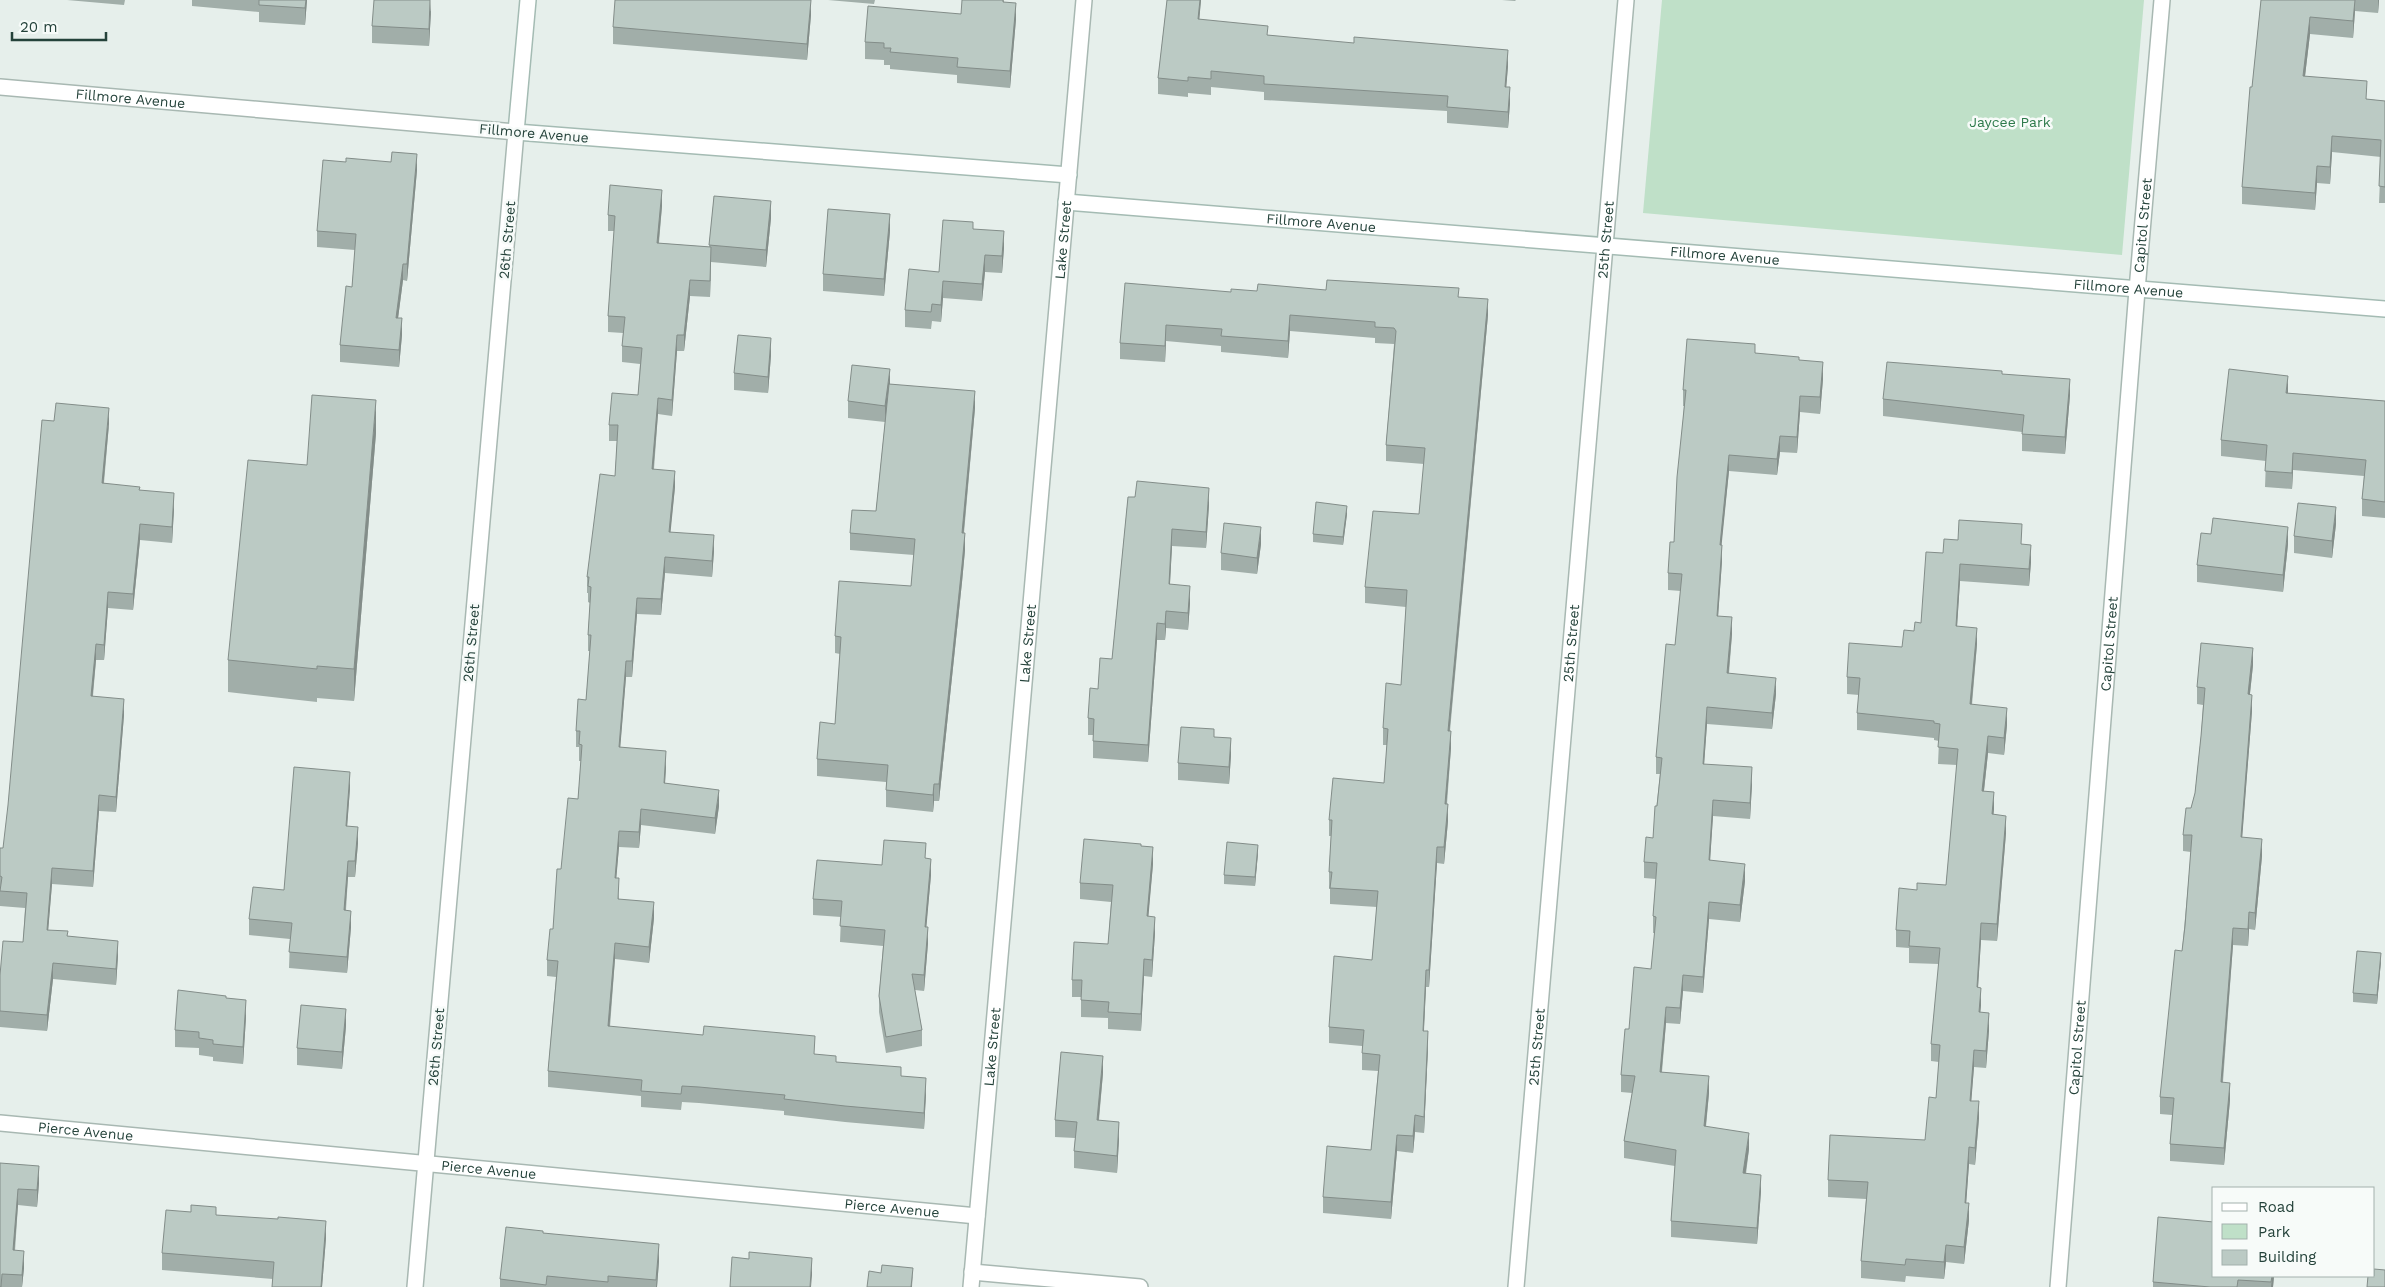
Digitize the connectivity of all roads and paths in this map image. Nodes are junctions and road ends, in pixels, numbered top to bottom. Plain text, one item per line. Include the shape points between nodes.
1 (528, 0) edge
2 (1084, 0) edge
3 (1626, 0) edge
4 (2162, 0) edge
5 (0, 86) edge
6 (516, 132) junction
7 (1068, 175) junction
8 (1066, 202) junction
9 (1605, 246) junction
10 (2137, 290) junction
11 (2385, 309) edge
12 (0, 1123) edge
13 (426, 1164) junction
14 (978, 1216) junction
15 (972, 1280) edge
16 (415, 1287) edge
17 (1140, 1287) edge
18 (1516, 1287) edge
19 (2058, 1287) edge

1 - 6 street, 26th Street
2 - 7 street, Lake Street
3 - 9 street, 25th Street
4 - 10 street, Capitol Street
5 - 6 street, Fillmore Avenue
6 - 7 street, Fillmore Avenue
6 - 13 street, 26th Street
7 - 8 street, Lake Street
8 - 9 street, Fillmore Avenue
8 - 14 street, Lake Street
9 - 10 street, Fillmore Avenue
9 - 18 street, 25th Street
10 - 11 street, Fillmore Avenue
10 - 19 street, Capitol Street
12 - 13 street, Pierce Avenue
13 - 14 street, Pierce Avenue
13 - 16 street, 26th Street
14 - 15 street, Lake Street
15 - 17 street

